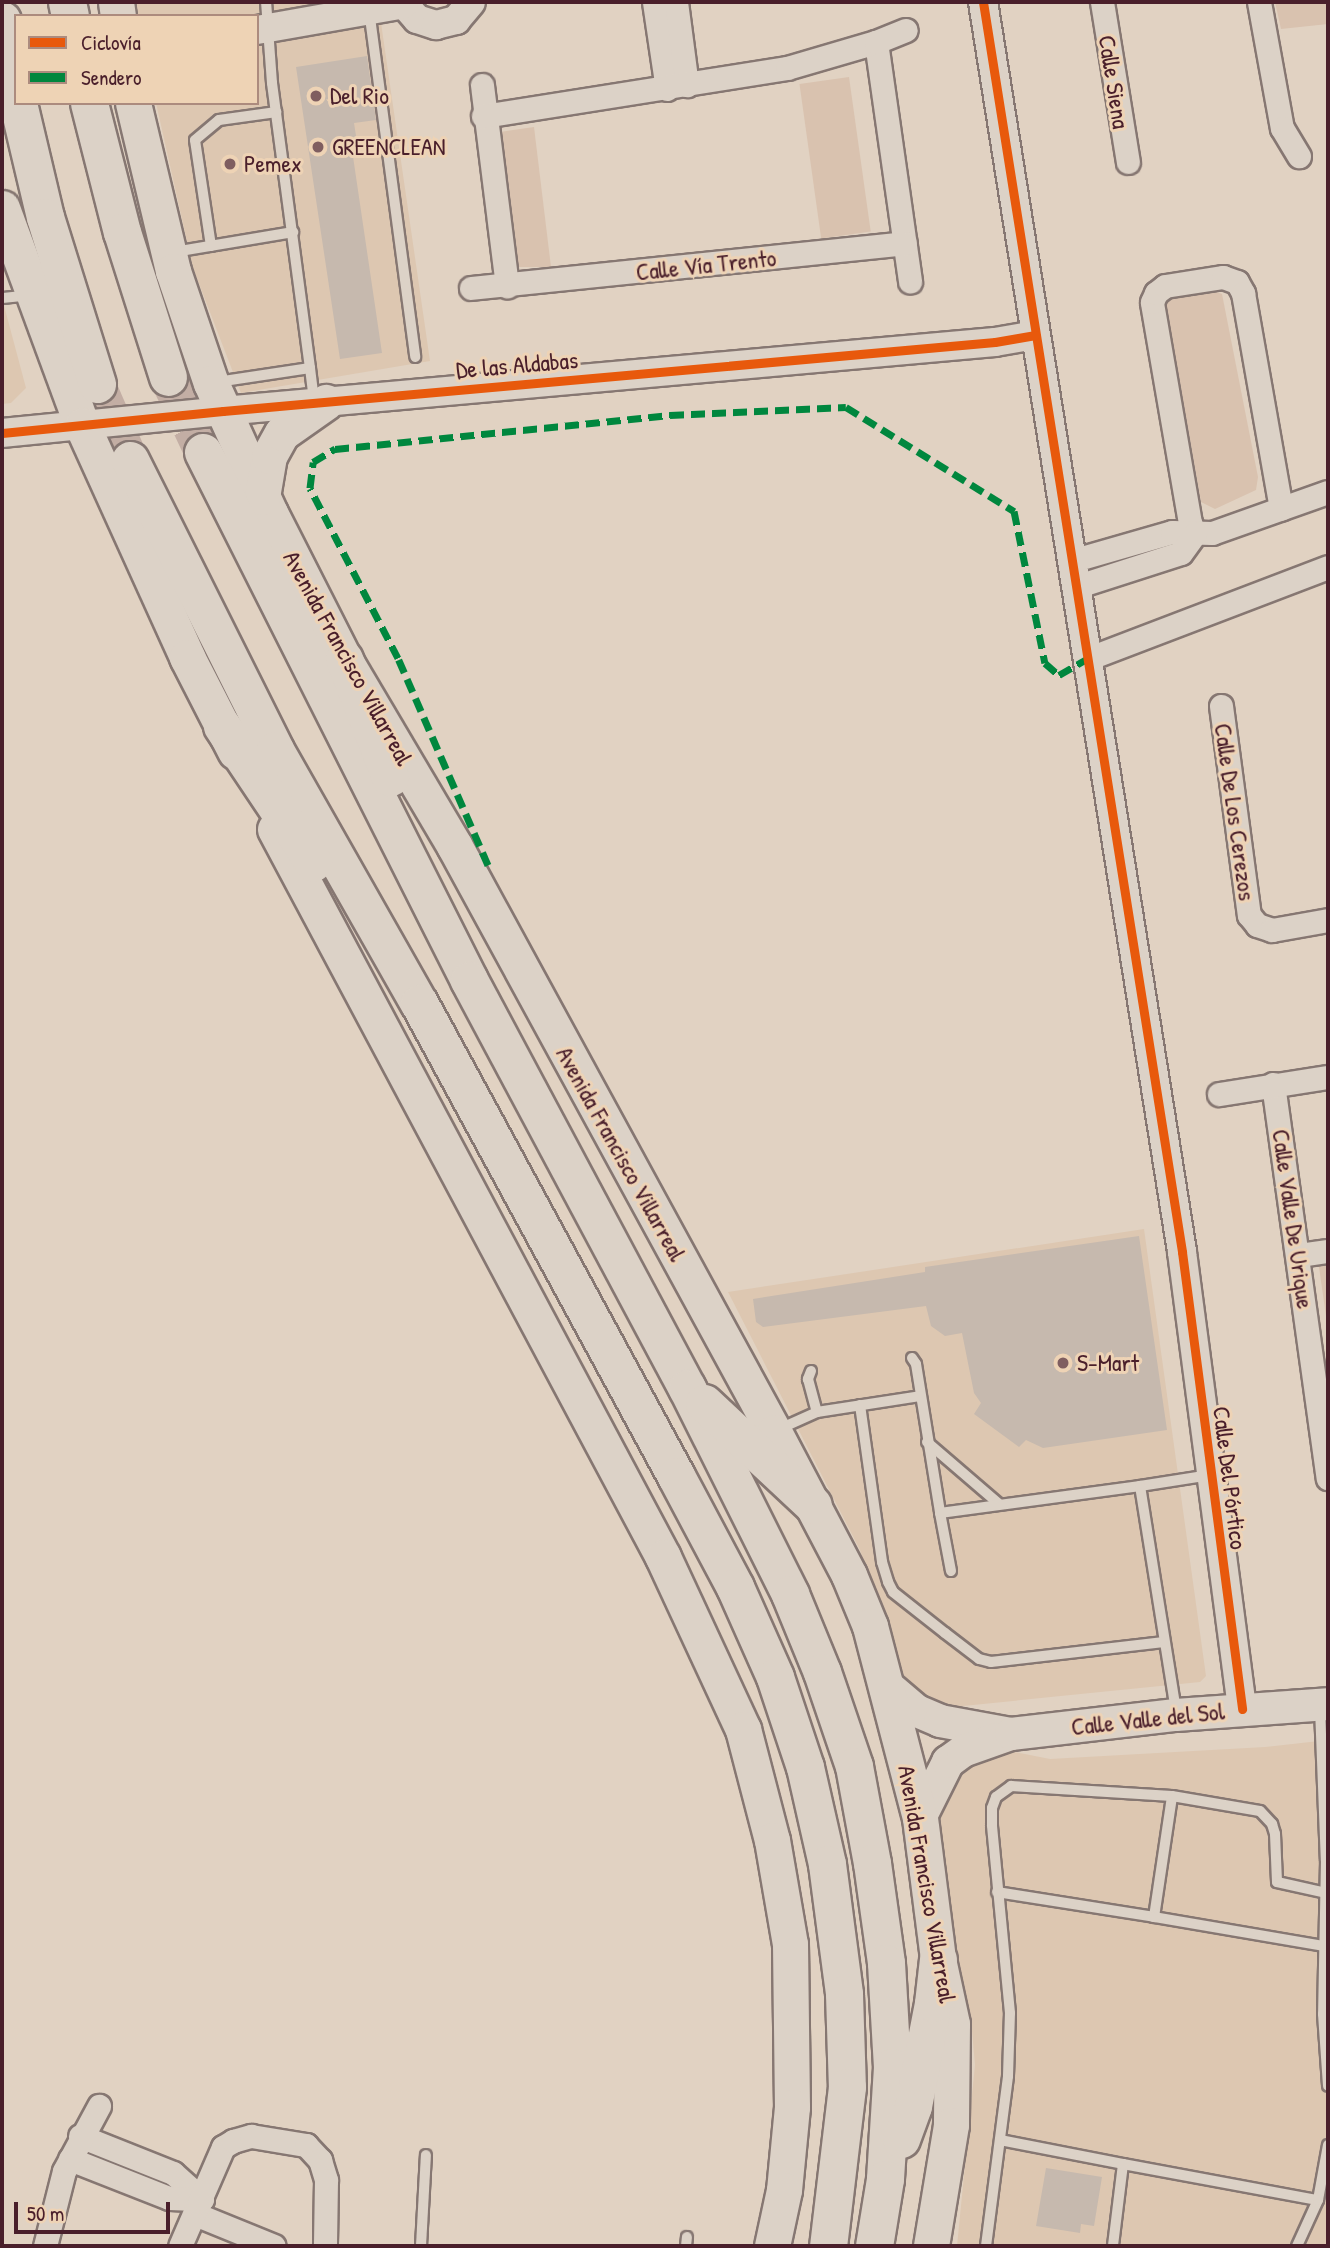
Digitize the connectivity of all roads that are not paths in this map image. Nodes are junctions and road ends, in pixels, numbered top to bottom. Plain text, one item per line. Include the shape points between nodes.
1 (471, 2) edge
2 (654, 2) edge
3 (676, 2) edge
4 (983, 2) edge
5 (1102, 2) edge
6 (1259, 2) edge
7 (404, 3) edge
8 (369, 6) edge
9 (2, 20) edge
10 (263, 20) edge
11 (906, 30) dead end
12 (876, 42) junction
13 (14, 83) edge
14 (482, 85) dead end
15 (677, 87) junction
16 (18, 105) edge
17 (89, 105) edge
18 (276, 111) junction
19 (139, 114) edge
20 (483, 116) junction
21 (1299, 156) dead end
22 (1128, 162) dead end
23 (2, 211) edge
24 (293, 232) junction
25 (905, 243) junction
26 (211, 246) junction
27 (168, 253) junction
28 (910, 282) dead end
29 (507, 286) junction
30 (471, 288) dead end
31 (17, 296) edge
32 (1035, 335) junction
33 (415, 357) dead end
34 (310, 368) junction
35 (168, 377) tunnel mouth
36 (97, 384) tunnel mouth
37 (217, 397) junction
38 (320, 402) junction
39 (82, 425) junction
40 (2, 433) edge
41 (203, 452) tunnel mouth
42 (130, 460) tunnel mouth
43 (1328, 492) edge
44 (262, 497) junction
45 (1282, 509) junction
46 (1195, 534) junction
47 (1328, 567) edge
48 (1073, 574) junction
49 (344, 659) junction
50 (1087, 659) junction
51 (1221, 706) dead end
52 (222, 726) junction
53 (1328, 920) edge
54 (469, 980) junction
55 (419, 1003) junction
56 (1328, 1077) edge
57 (1273, 1084) junction
58 (1219, 1094) dead end
59 (1328, 1251) edge
60 (1299, 1255) junction
61 (912, 1358) dead end
62 (811, 1371) dead end
63 (687, 1388) junction
64 (920, 1396) junction
65 (860, 1405) junction
66 (1323, 1406) edge
67 (817, 1412) junction
68 (774, 1432) junction
69 (927, 1442) junction
70 (1210, 1475) junction
71 (1328, 1478) edge
72 (1140, 1486) junction
73 (998, 1503) junction
74 (813, 1505) junction
75 (940, 1513) junction
76 (951, 1571) dead end
77 (1164, 1642) junction
78 (884, 1684) junction
79 (1324, 1705) edge
80 (1242, 1709) junction
81 (1176, 1715) junction
82 (1011, 1734) junction
83 (1172, 1796) junction
84 (919, 1818) junction
85 (1327, 1861) edge
86 (997, 1892) junction
87 (1326, 1893) junction
88 (1154, 1917) junction
89 (1324, 1946) junction
90 (938, 1959) junction
91 (1328, 2086) edge
92 (99, 2106) dead end
93 (80, 2136) junction
94 (1000, 2140) junction
95 (1328, 2145) edge
96 (426, 2155) dead end
97 (70, 2159) junction
98 (1123, 2164) junction
99 (886, 2179) junction
100 (1318, 2200) junction
101 (198, 2207) junction
102 (45, 2246) edge
103 (180, 2246) edge
104 (274, 2246) edge
105 (325, 2246) edge
106 (421, 2246) edge
107 (772, 2246) edge
108 (828, 2246) edge
109 (874, 2246) edge
110 (931, 2246) edge
111 (986, 2246) edge
112 (1113, 2246) edge
113 (1297, 2246) edge

1 - 7 street via 456,20 436,25 417,19
2 - 15 street
3 - 15 street
4 - 32 street, Calle Del Pórtico
5 - 22 street, Calle Siena
6 - 21 street via 1282,128
7 - 8 street
8 - 10 street
8 - 33 lane
9 - 13 highway
10 - 18 lane
11 - 12 street
12 - 15 street via 786,68
12 - 25 street
14 - 20 street
15 - 20 street
16 - 36 highway via 45,217
17 - 35 highway via 121,232
18 - 24 lane
18 - 26 lane via 219,120 195,139
19 - 27 main road, Avenida Francisco Villarreal
20 - 29 street
23 - 31 main road
24 - 26 lane
24 - 34 lane
25 - 28 street
25 - 29 street, Calle Vía Trento
26 - 27 lane
27 - 37 main road, Avenida Francisco Villarreal
29 - 30 street, Calle Vía Trento
31 - 39 main road
32 - 38 street, De las Aldabas
32 - 48 street, Calle Del Pórtico
34 - 37 lane
34 - 38 lane
37 - 38 street, De las Aldabas
37 - 39 street, De las Aldabas
37 - 44 main road, Avenida Francisco Villarreal
38 - 44 main road via 282,433 269,456
39 - 40 street, De las Aldabas
39 - 52 main road
41 - 54 highway, Avenida Francisco Villarreal
42 - 55 highway via 275,750
43 - 45 street
44 - 49 main road, Avenida Francisco Villarreal
45 - 46 street via 1212,533
45 - 46 street via 1243,293 1237,282 1223,277 1165,286 1152,302
46 - 48 street via 1172,533
47 - 50 street
48 - 50 street, Calle Del Pórtico
49 - 54 highway
49 - 68 main road, Avenida Francisco Villarreal via 454,845
50 - 70 street, Calle Del Pórtico via 1182,1252
51 - 53 street, Calle De Los Cerezos via 1249,915 1261,928 1272,930
52 - 55 highway via 332,891
52 - 107 main road via 663,1557 743,1729 772,1840 790,1944 792,2107 784,2190
54 - 63 highway, Avenida Francisco Villarreal
55 - 108 highway via 735,1587 792,1728 828,1864 844,1994 846,2087
56 - 57 street
57 - 58 street
57 - 60 street, Calle Valle De Urique
59 - 60 street
60 - 66 street, Calle Valle De Urique
61 - 64 lane
62 - 67 lane via 808,1379
63 - 74 highway
63 - 99 highway, Avenida Francisco Villarreal via 790,1594 854,1766 886,1963 892,2067
64 - 65 lane
64 - 69 lane
65 - 67 lane
65 - 77 lane via 888,1582 893,1592 945,1633 990,1662
66 - 71 street, Calle Valle De Urique
67 - 68 lane
68 - 74 main road, Avenida Francisco Villarreal
69 - 73 lane
69 - 75 lane
70 - 72 lane
70 - 80 street, Calle Del Pórtico
72 - 73 lane
72 - 77 lane
73 - 75 lane
74 - 78 main road, Avenida Francisco Villarreal via 870,1626
75 - 76 lane
77 - 81 lane
78 - 82 main road, Calle Valle del Sol via 917,1711 940,1721
78 - 84 main road, Avenida Francisco Villarreal
79 - 80 main road, Calle Valle del Sol
79 - 85 lane
80 - 81 main road, Calle Valle del Sol
81 - 82 main road, Calle Valle del Sol
82 - 84 main road, Calle Valle del Sol via 962,1751 948,1762
83 - 86 lane via 1012,1786 1003,1790 992,1808
83 - 87 lane via 1260,1811 1275,1834 1277,1882
83 - 88 lane
84 - 90 main road, Avenida Francisco Villarreal
85 - 87 lane
86 - 88 lane
86 - 94 lane via 1010,2013
87 - 89 lane
88 - 89 lane
89 - 91 lane
90 - 99 highway via 914,2106
90 - 110 main road, Avenida Francisco Villarreal via 952,2024 954,2062 951,2125
92 - 93 street
93 - 97 street
93 - 101 street via 173,2173
94 - 98 lane
94 - 111 lane
95 - 100 lane
96 - 106 lane
97 - 101 street
97 - 102 street via 54,2202
98 - 100 lane
98 - 112 lane
99 - 109 highway, Avenida Francisco Villarreal
100 - 113 lane
101 - 103 street
101 - 104 street
101 - 105 street via 223,2147 233,2141 251,2136 306,2145 320,2160 326,2180

